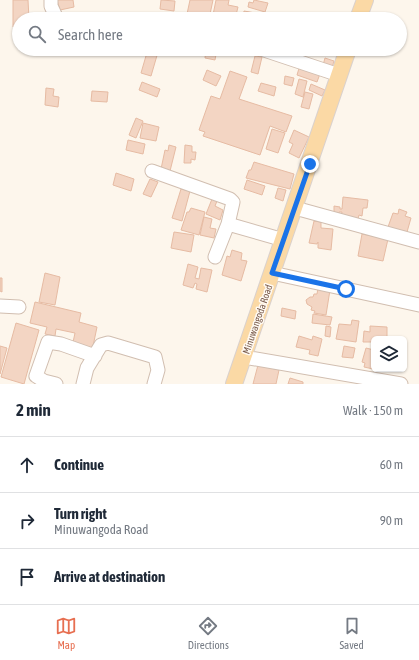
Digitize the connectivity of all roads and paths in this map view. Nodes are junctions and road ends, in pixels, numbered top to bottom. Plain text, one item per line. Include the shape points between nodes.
1 (51, 0) edge
2 (365, 0) edge
3 (53, 12) edge
4 (361, 12) edge
5 (282, 56) edge
6 (346, 56) edge
7 (339, 75) junction
8 (152, 171) dead end
9 (294, 208) junction
10 (228, 224) junction
11 (284, 240) junction
12 (419, 242) edge
13 (215, 257) dead end
14 (272, 273) junction
15 (419, 305) edge
16 (0, 306) edge
17 (19, 306) dead end
18 (95, 356) junction
19 (244, 357) junction
20 (56, 384) edge
21 (83, 384) edge
22 (154, 384) edge
23 (234, 384) edge
24 (401, 384) edge

1 - 3 street
2 - 4 main road
5 - 7 street
6 - 7 main road, Minuwangoda Road
7 - 9 main road, Minuwangoda Road
8 - 10 street via 230,199 233,206
9 - 11 main road, Minuwangoda Road
9 - 12 street
10 - 11 street
10 - 13 street
11 - 14 main road, Minuwangoda Road
14 - 15 street
14 - 19 main road, Minuwangoda Road
16 - 17 street
18 - 20 street via 48,342 36,376
18 - 21 street via 87,368
18 - 22 street via 101,345 108,343 155,357 158,370
19 - 23 main road, Minuwangoda Road
19 - 24 street

